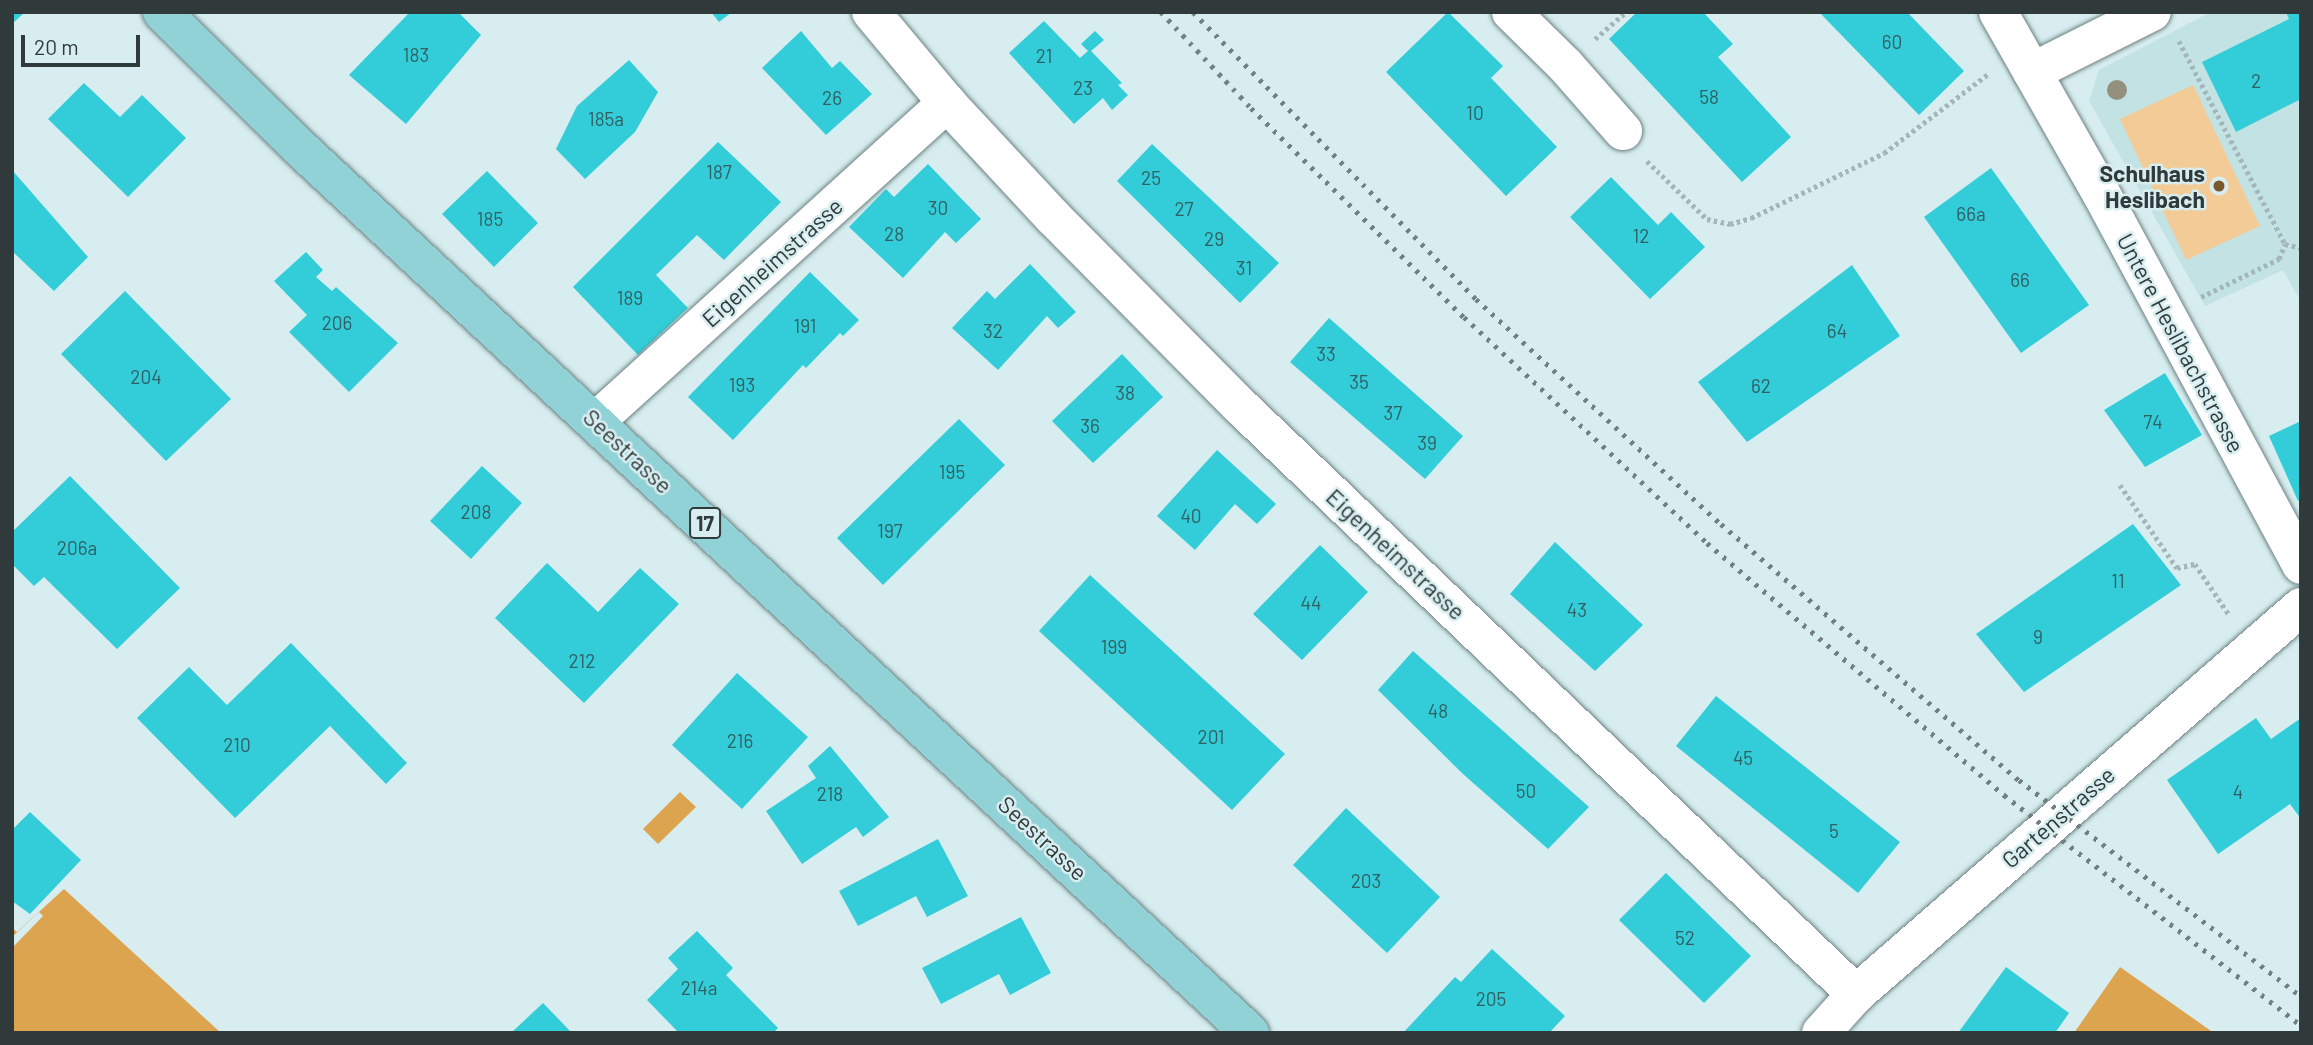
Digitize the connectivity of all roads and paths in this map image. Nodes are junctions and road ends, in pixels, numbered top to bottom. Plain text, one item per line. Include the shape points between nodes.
1 (162, 12) edge
2 (871, 12) edge
3 (1511, 12) edge
4 (1998, 12) edge
5 (2164, 24) edge
6 (2026, 61) junction
7 (947, 103) junction
8 (1623, 131) joint
9 (2285, 244) junction
10 (2301, 248) edge
11 (2165, 314) junction
12 (596, 421) junction
13 (2120, 485) dead end
14 (2301, 565) edge
15 (2301, 607) edge
16 (2231, 617) dead end
17 (1856, 994) junction
18 (1250, 1033) edge
19 (1821, 1033) edge

1 - 12 main road, Seestrasse / 17 via 301,149
2 - 7 street, Eigenheimstrasse
3 - 8 street
4 - 6 street, Untere Heslibachstrasse
5 - 6 street
5 - 9 path
6 - 8 path via 1884,153 1751,219 1730,224 1707,219 1696,210
6 - 11 street, Untere Heslibachstrasse
7 - 12 street, Eigenheimstrasse
7 - 17 street, Eigenheimstrasse via 1240,406
9 - 10 path
9 - 11 path via 2279,260
11 - 14 street, Untere Heslibachstrasse
12 - 18 main road, Seestrasse / 17
13 - 16 path via 2177,568 2194,564
15 - 17 street, Gartenstrasse
17 - 19 street, Gartenstrasse

